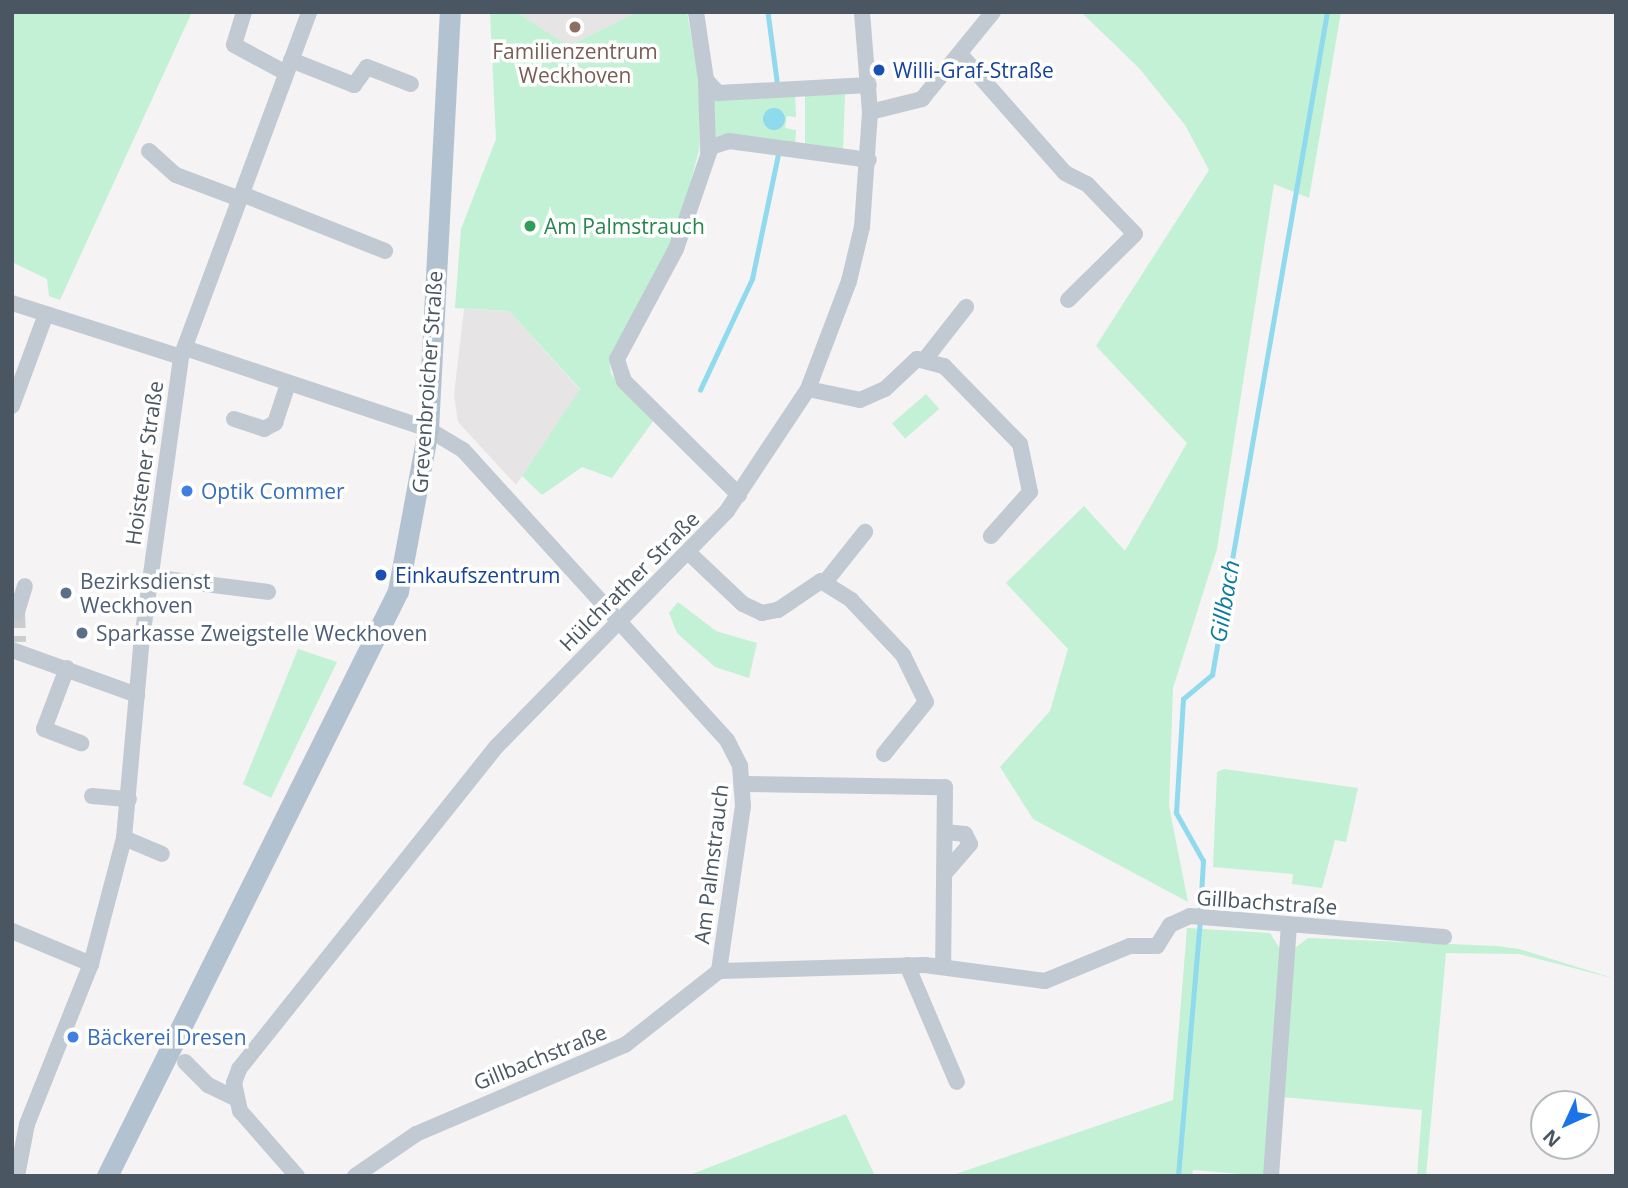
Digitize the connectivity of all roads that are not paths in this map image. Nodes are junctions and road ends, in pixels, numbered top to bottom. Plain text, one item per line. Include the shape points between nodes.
1 (244, 12) edge
2 (309, 12) edge
3 (450, 12) edge
4 (696, 12) edge
5 (862, 12) edge
6 (993, 12) edge
7 (961, 55) junction
8 (288, 66) junction
9 (706, 80) junction
10 (411, 83) dead end
11 (869, 85) junction
12 (870, 112) junction
13 (149, 151) dead end
14 (708, 152) junction
15 (869, 160) junction
16 (241, 196) junction
17 (385, 251) dead end
18 (1068, 300) dead end
19 (12, 303) edge
20 (967, 307) dead end
21 (46, 314) junction
22 (183, 353) junction
23 (926, 358) junction
24 (288, 384) junction
25 (808, 389) junction
26 (12, 405) edge
27 (234, 419) dead end
28 (428, 429) junction
29 (739, 495) junction
30 (865, 532) dead end
31 (991, 536) dead end
32 (137, 546) dead end
33 (153, 552) junction
34 (689, 553) junction
35 (150, 577) junction
36 (826, 581) junction
37 (25, 586) dead end
38 (268, 592) dead end
39 (17, 612) dead end
40 (622, 621) junction
41 (15, 647) edge
42 (67, 668) junction
43 (137, 695) junction
44 (81, 743) dead end
45 (884, 754) dead end
46 (744, 783) junction
47 (92, 796) dead end
48 (129, 799) junction
49 (947, 832) junction
50 (124, 838) junction
51 (162, 854) dead end
52 (946, 873) junction
53 (1289, 925) junction
54 (12, 931) edge
55 (1444, 937) dead end
56 (91, 964) junction
57 (907, 965) junction
58 (943, 967) junction
59 (719, 971) junction
60 (185, 1062) dead end
61 (957, 1082) dead end
62 (235, 1098) junction
63 (20, 1121) edge
64 (17, 1176) edge
65 (107, 1176) edge
66 (298, 1176) edge
67 (355, 1176) edge
68 (1270, 1176) edge

1 - 8 street via 234,45
2 - 8 street, Hoistener Straße
3 - 28 main road, Grevenbroicher Straße
4 - 9 street
5 - 11 street, Hülchrather Straße
6 - 7 street
7 - 12 street via 922,99
7 - 18 street via 1065,173 1087,184 1135,234
8 - 10 street via 354,85 367,67
8 - 16 street, Hoistener Straße
9 - 11 street via 723,93
9 - 14 street
11 - 12 street, Hülchrather Straße
12 - 15 street, Hülchrather Straße
13 - 16 street via 176,175
14 - 15 street via 729,141
14 - 29 street via 676,249 616,368
15 - 25 street, Hülchrather Straße via 849,281
16 - 17 street
16 - 22 street, Hoistener Straße
19 - 21 street, Am Palmstrauch
20 - 23 street
21 - 22 street, Am Palmstrauch
21 - 26 street
22 - 24 street, Am Palmstrauch
22 - 33 street, Hoistener Straße via 150,516
23 - 25 street via 907,364 867,399
23 - 31 street via 944,366 1020,444 1030,492
24 - 27 street via 275,423 264,429
24 - 28 street, Am Palmstrauch
25 - 29 street, Hülchrather Straße
28 - 40 street, Am Palmstrauch via 473,458
28 - 65 main road, Grevenbroicher Straße via 411,538 391,609
29 - 34 street, Hülchrather Straße
30 - 36 street
32 - 33 street
33 - 35 street, Hoistener Straße
34 - 36 street via 743,604 762,612
34 - 40 street, Hülchrather Straße
35 - 38 street
35 - 43 street, Hoistener Straße
36 - 45 street via 903,655 926,702 923,712
37 - 39 street
40 - 46 street, Am Palmstrauch via 727,740
40 - 62 street, Hülchrather Straße via 498,746 239,1069
41 - 42 street
42 - 43 street
42 - 44 street via 44,729
43 - 48 street, Hoistener Straße
46 - 49 street via 945,786
46 - 59 street, Am Palmstrauch
47 - 48 street
48 - 50 street, Hoistener Straße
49 - 52 street
49 - 52 street via 965,834 970,844
50 - 51 street
50 - 56 street, Hoistener Straße
52 - 58 street
53 - 55 street, Gillbachstraße
53 - 58 street, Gillbachstraße via 1191,916 1170,925 1157,946 1130,946 1045,981
53 - 68 street
54 - 56 street
56 - 63 street, Hoistener Straße
57 - 58 street, Gillbachstraße
57 - 59 street, Gillbachstraße
57 - 61 street
59 - 67 street, Gillbachstraße via 625,1045 416,1134
60 - 62 street via 208,1085
62 - 66 street via 247,1122
63 - 64 street, Hoistener Straße

